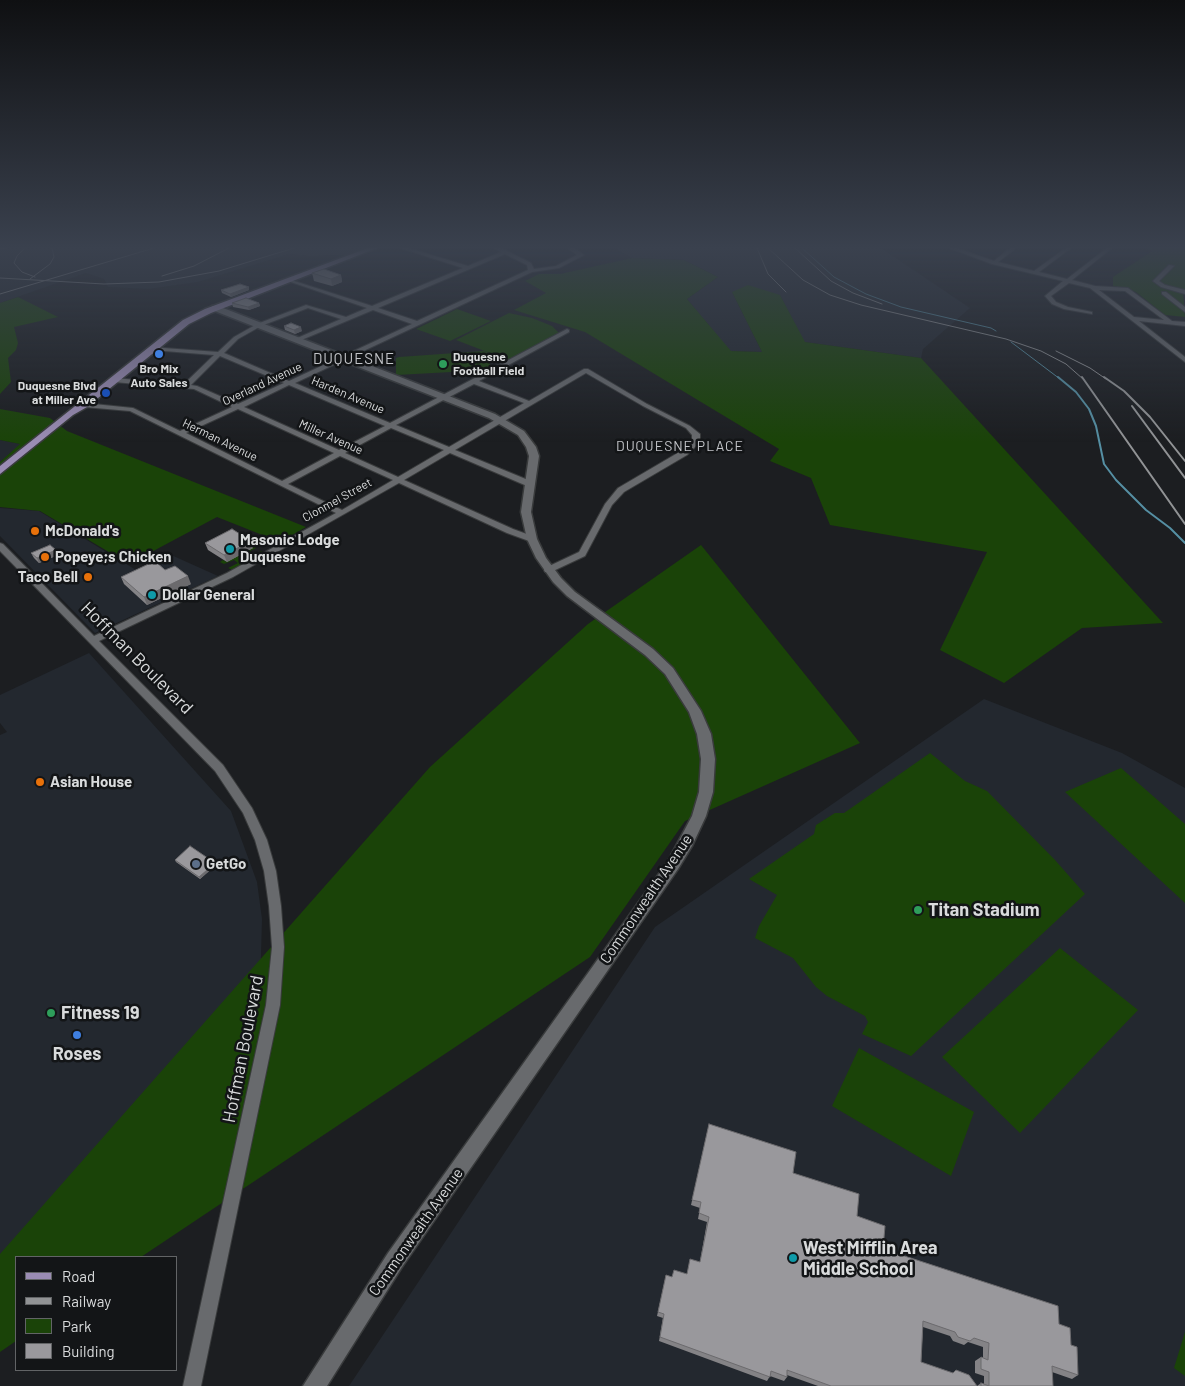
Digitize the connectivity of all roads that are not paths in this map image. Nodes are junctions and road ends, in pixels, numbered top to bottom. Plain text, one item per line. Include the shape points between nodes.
1 (205, 313) edge
2 (227, 313) edge
3 (291, 313) edge
4 (328, 313) edge
5 (360, 313) edge
6 (385, 313) edge
7 (443, 313) edge
8 (1126, 313) edge
9 (1158, 313) edge
10 (1133, 318) junction
11 (346, 319) junction
12 (1170, 322) junction
13 (419, 324) junction
14 (1185, 324) edge
15 (259, 325) junction
16 (567, 331) dead end
17 (297, 340) junction
18 (152, 348) junction
19 (220, 354) junction
20 (344, 358) junction
21 (1185, 360) edge
22 (114, 380) junction
23 (473, 381) junction
24 (291, 383) junction
25 (187, 385) junction
26 (444, 397) junction
27 (529, 403) junction
28 (84, 405) junction
29 (238, 407) junction
30 (67, 418) junction
31 (500, 420) junction
32 (391, 425) junction
33 (181, 433) junction
34 (449, 450) junction
35 (339, 453) junction
36 (0, 471) edge
37 (0, 478) edge
38 (398, 480) junction
39 (282, 484) junction
40 (530, 484) junction
41 (342, 513) junction
42 (532, 539) junction
43 (0, 546) edge
44 (548, 570) junction
45 (94, 640) junction
46 (192, 1386) edge
47 (314, 1386) edge

1 - 18 main road via 186,322
2 - 15 street, Commonwealth Avenue
3 - 15 street
4 - 11 street
5 - 11 street
6 - 13 street
7 - 13 street, Overland Avenue
8 - 10 street
9 - 12 street
10 - 12 street
10 - 21 street
11 - 17 street
12 - 14 street
13 - 20 street, Overland Avenue
15 - 17 street, Commonwealth Avenue
15 - 19 street via 236,338
16 - 23 street
17 - 20 street, Commonwealth Avenue
18 - 19 street, Harden Avenue
18 - 22 main road
19 - 24 street, Harden Avenue
19 - 25 street
20 - 24 street, Overland Avenue
20 - 26 street, Commonwealth Avenue
22 - 25 street, Miller Avenue
22 - 28 main road
23 - 26 street
23 - 27 street
24 - 29 street, Overland Avenue
24 - 32 street, Harden Avenue
25 - 29 street, Miller Avenue
26 - 31 street, Commonwealth Avenue
26 - 32 street
27 - 31 street, Clonmel Street
27 - 44 street, Clonmel Street via 586,370 696,434 696,442 684,453 621,490 609,504 582,554
28 - 30 main road
28 - 33 street, Herman Avenue via 131,409
29 - 33 street, Overland Avenue
29 - 35 street, Miller Avenue
30 - 36 main road
30 - 37 main road
31 - 34 street, Clonmel Street
31 - 40 street, Commonwealth Avenue via 521,433 531,446 534,462
32 - 34 street, Harden Avenue
32 - 35 street
33 - 39 street, Herman Avenue
34 - 38 street, Clonmel Street
34 - 40 street, Harden Avenue
35 - 38 street, Miller Avenue
35 - 39 street
38 - 41 street, Clonmel Street
38 - 42 street, Miller Avenue
39 - 41 street, Herman Avenue
40 - 42 street, Commonwealth Avenue via 526,512
41 - 45 street, Clonmel Street via 219,580
42 - 44 street, Commonwealth Avenue
43 - 45 street, Hoffman Boulevard
44 - 47 street, Commonwealth Avenue via 580,601 656,658 684,691 700,722 706,746 708,770 702,804 694,828 673,865 395,1260
45 - 46 street, Hoffman Boulevard via 207,755 230,783 254,824 266,856 273,890 278,947 274,1005

